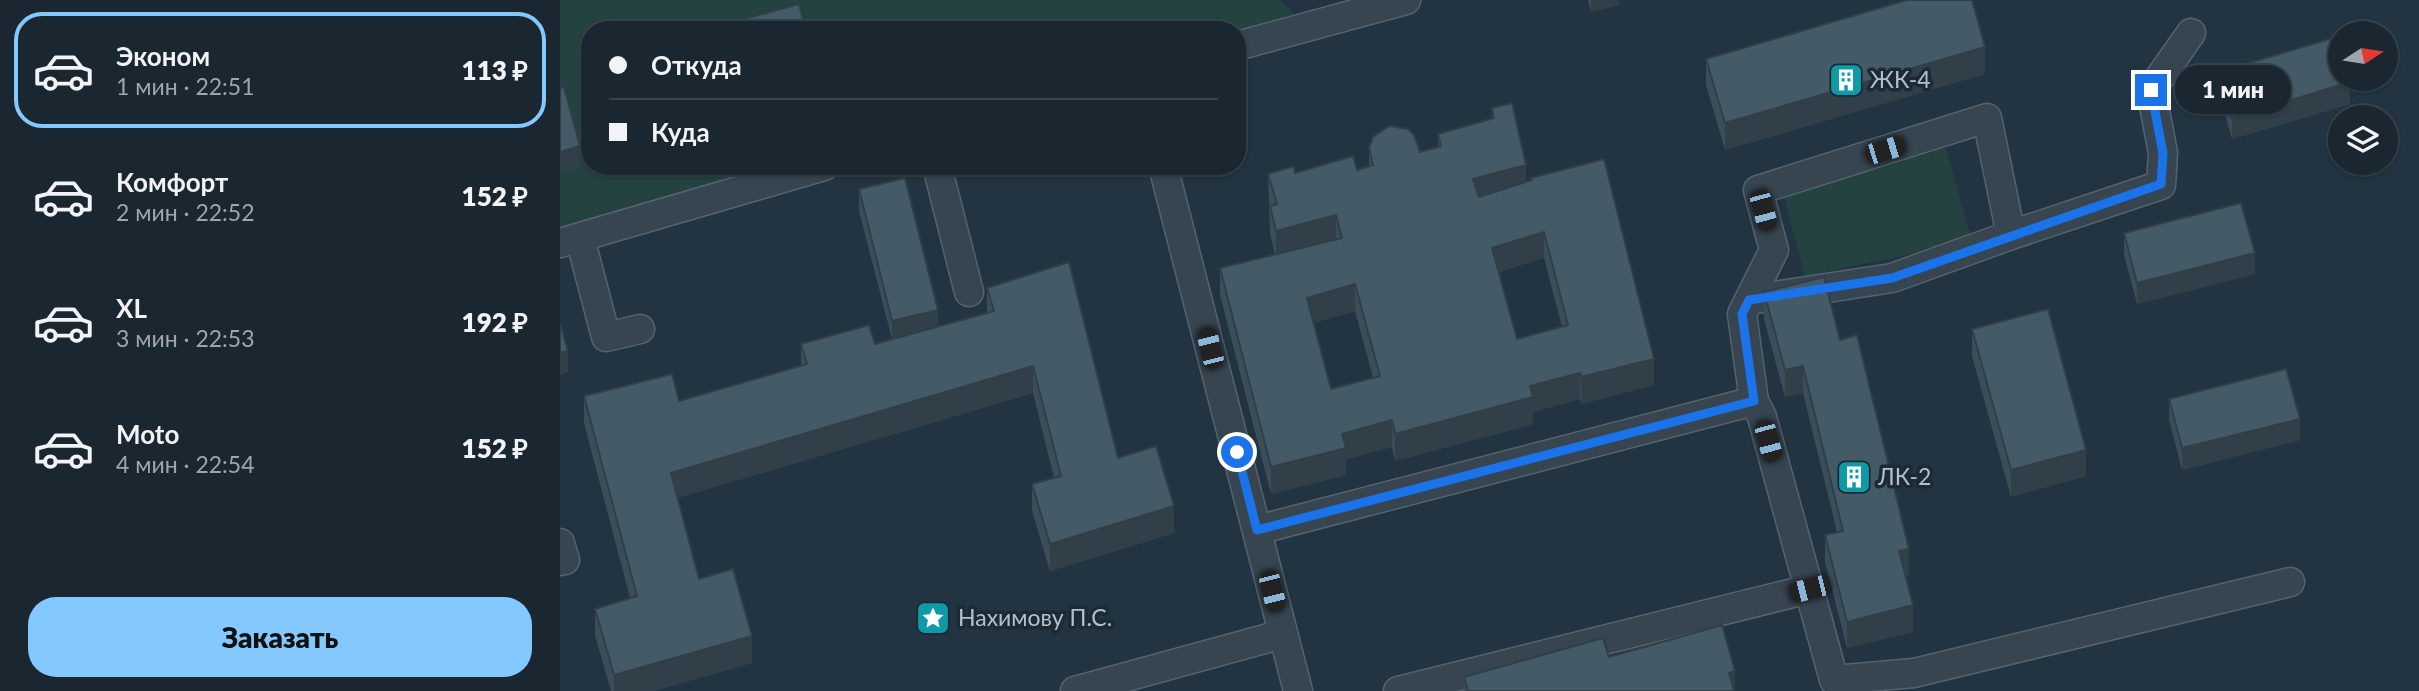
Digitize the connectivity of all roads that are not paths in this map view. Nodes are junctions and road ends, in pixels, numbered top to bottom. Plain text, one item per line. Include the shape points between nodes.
1 (1406, 0) edge
2 (2191, 33) dead end
3 (1246, 44) edge
4 (793, 175) edge
5 (939, 175) edge
6 (1165, 175) edge
7 (2011, 235) junction
8 (570, 240) edge
9 (968, 292) dead end
10 (1749, 300) junction
11 (640, 329) dead end
12 (1754, 401) junction
13 (1257, 530) junction
14 (560, 543) edge
15 (560, 561) edge
16 (2290, 582) dead end
17 (1809, 589) junction
18 (1283, 634) junction
19 (1075, 691) edge
20 (1297, 691) edge
21 (1398, 691) edge

1 - 3 street
2 - 7 street via 2151,90 2163,153 2161,184
4 - 8 street
5 - 9 street
6 - 13 street
7 - 10 street via 1892,278
7 - 10 street via 1987,118 1758,190 1774,250
8 - 11 street via 606,337
10 - 12 street via 1742,314
12 - 13 street
12 - 17 street
13 - 18 street
14 - 15 street via 565,560
16 - 17 street via 1914,673 1834,680
17 - 21 street
18 - 19 street
18 - 20 street

